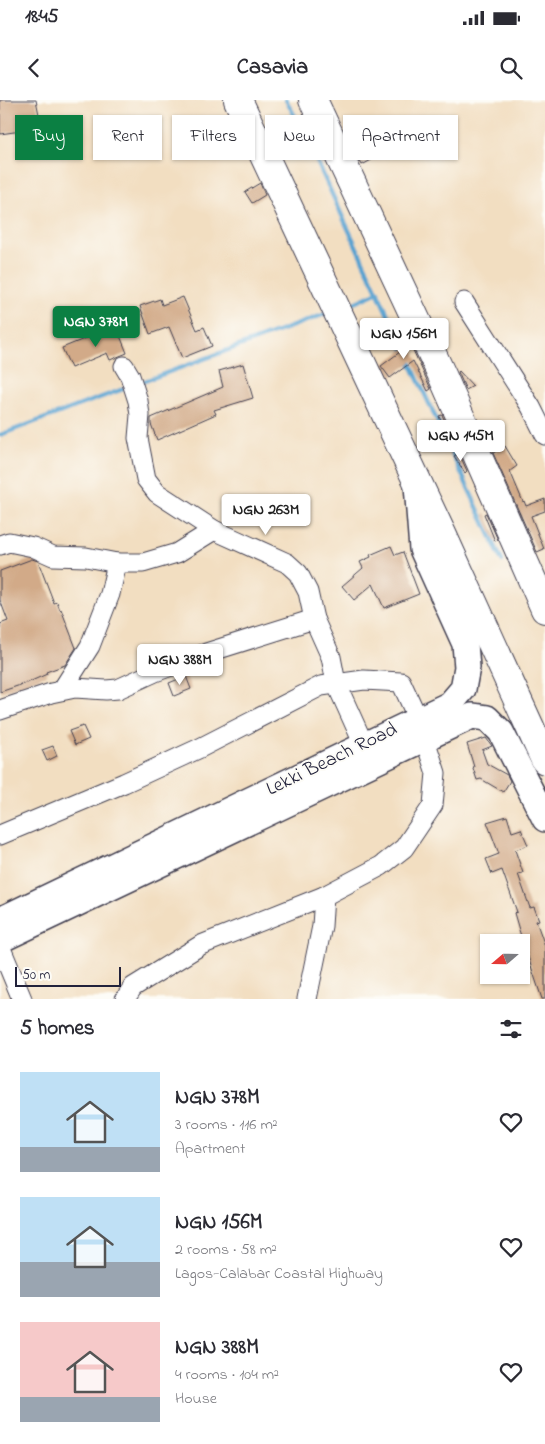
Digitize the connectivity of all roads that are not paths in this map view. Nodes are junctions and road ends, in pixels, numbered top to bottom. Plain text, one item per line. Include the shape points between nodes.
1 (238, 100) edge
2 (313, 100) edge
3 (464, 302) dead end
4 (124, 366) dead end
5 (545, 436) edge
6 (416, 480) junction
7 (214, 530) junction
8 (0, 545) edge
9 (117, 563) junction
10 (545, 609) edge
11 (314, 619) junction
12 (336, 683) junction
13 (62, 690) junction
14 (0, 710) edge
15 (421, 729) junction
16 (364, 745) junction
17 (545, 760) edge
18 (545, 820) edge
19 (0, 834) edge
20 (324, 896) junction
21 (0, 920) edge
22 (0, 940) edge
23 (0, 946) edge
24 (22, 999) edge
25 (125, 999) edge
26 (307, 999) edge

1 - 6 highway
2 - 10 highway via 442,376
3 - 5 street via 531,407
4 - 7 street via 138,401 138,438 146,479 157,492
6 - 15 main road, Lekki Beach Road via 422,549 465,644 467,667 463,689
6 - 17 highway
7 - 9 street via 177,553 143,563
7 - 11 street via 287,563 298,572 308,592
8 - 9 street via 9,542 33,547 53,556 86,557
9 - 13 street via 110,594 90,646
11 - 12 street via 331,657
11 - 13 street via 155,672 118,689
12 - 15 street via 364,680 401,682
12 - 16 street
12 - 19 street via 321,686 124,783
13 - 14 street
15 - 16 main road, Lekki Beach Road
15 - 18 main road, Lekki Beach Road via 472,716 487,718 501,732
15 - 20 street via 436,773 433,805 404,848 381,866
15 - 22 main road, Lekki Beach Road
16 - 21 main road, Lekki Beach Road
20 - 25 street via 201,945 133,987
20 - 26 street via 322,926
23 - 24 street

